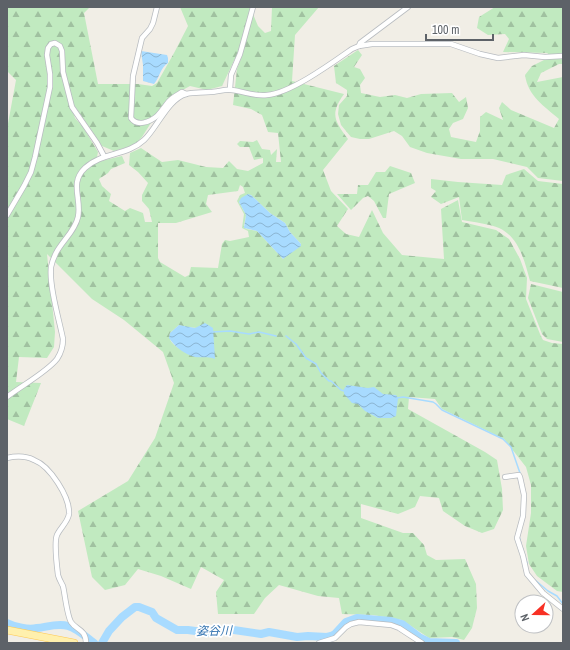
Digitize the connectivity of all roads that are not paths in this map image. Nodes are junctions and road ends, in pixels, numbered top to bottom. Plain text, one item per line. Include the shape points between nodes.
1 (157, 7) edge
2 (253, 7) edge
3 (408, 7) edge
4 (359, 46) junction
5 (563, 56) edge
6 (230, 89) junction
7 (186, 94) junction
8 (104, 156) junction
9 (7, 215) edge
10 (7, 397) edge
11 (7, 458) edge
12 (505, 477) dead end
13 (563, 609) edge
14 (7, 630) edge
15 (74, 643) edge
16 (86, 643) edge
17 (319, 643) edge
18 (422, 643) edge

1 - 7 street via 153,23 142,38 133,76 131,118 139,124 151,120 176,95 182,92
2 - 6 street via 240,54 231,75
3 - 4 street
4 - 5 street via 444,44 457,45 498,58 524,55
4 - 6 street via 298,84 272,95 256,95
6 - 7 street
7 - 8 street via 174,103 138,146
8 - 9 street via 74,111 63,72 62,51 59,44 51,44 47,55 50,87 35,157 31,172
8 - 10 street via 87,166 78,177 76,187 79,215 51,266 53,291 63,339 60,354 48,368
11 - 16 street via 16,456 34,460 42,465 61,487 69,515 56,537 59,576 70,622 83,634
12 - 13 street via 519,475 522,483 523,516 517,538 527,574 543,594
14 - 15 main road
17 - 18 street via 335,638 350,624 359,622 391,625

